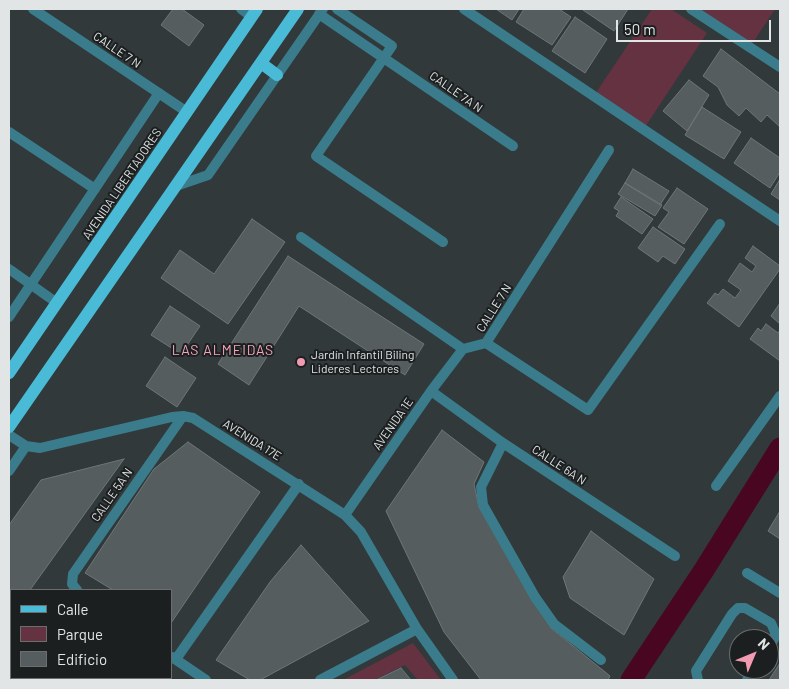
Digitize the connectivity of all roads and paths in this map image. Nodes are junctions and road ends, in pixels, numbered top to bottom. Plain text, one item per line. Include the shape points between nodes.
1 (33, 9) edge
2 (241, 9) edge
3 (298, 9) edge
4 (337, 9) edge
5 (464, 9) edge
6 (691, 9) edge
7 (321, 12) edge
8 (255, 13) edge
9 (384, 58) junction
10 (261, 63) junction
11 (780, 68) edge
12 (277, 75) junction
13 (159, 93) junction
14 (187, 112) junction
15 (9, 132) edge
16 (513, 146) dead end
17 (609, 150) dead end
18 (176, 186) junction
19 (95, 189) junction
20 (780, 221) edge
21 (720, 224) dead end
22 (301, 238) dead end
23 (443, 242) dead end
24 (9, 268) edge
25 (31, 285) junction
26 (57, 303) junction
27 (9, 317) edge
28 (486, 344) junction
29 (463, 349) junction
30 (9, 373) edge
31 (431, 391) junction
32 (780, 396) edge
33 (183, 416) junction
34 (9, 427) edge
35 (9, 435) edge
36 (503, 443) junction
37 (26, 446) junction
38 (9, 471) edge
39 (299, 484) junction
40 (716, 486) dead end
41 (345, 515) junction
42 (675, 556) dead end
43 (747, 573) dead end
44 (76, 589) edge
45 (780, 593) edge
46 (417, 628) junction
47 (774, 629) edge
48 (174, 658) edge
49 (601, 660) dead end
50 (206, 680) edge
51 (320, 680) edge
52 (453, 680) edge
53 (698, 680) edge

1 - 13 street, CALLE 7 N
2 - 8 street
3 - 10 main road
4 - 9 street via 392,46
5 - 20 street
6 - 11 street
7 - 9 street, CALLE 7A N
7 - 12 street
8 - 14 main road, AVENIDA LIBERTADORES
9 - 16 street, CALLE 7A N
9 - 23 street via 316,156
10 - 12 main road
10 - 18 main road
12 - 18 street via 208,175
13 - 14 street, CALLE 7 N
13 - 19 street, AVENIDA LIBERTADORES
14 - 26 main road, AVENIDA LIBERTADORES
15 - 19 street
17 - 28 street, CALLE 7 N
18 - 34 main road
19 - 25 street, AVENIDA LIBERTADORES
21 - 28 street via 588,410
22 - 29 street
24 - 25 street
25 - 26 street
25 - 27 street, AVENIDA LIBERTADORES
26 - 30 main road, AVENIDA LIBERTADORES
28 - 29 street, CALLE 7 N
29 - 31 street, AVENIDA 1E
31 - 36 street, CALLE 6A N
31 - 41 street, AVENIDA 1E
32 - 40 street
33 - 37 street via 40,448
33 - 39 street, AVENIDA 17E via 193,418
33 - 44 street, CALLE 5A N via 73,574 72,584
35 - 37 street
36 - 42 street, CALLE 6A N
36 - 49 street via 481,487 483,506 554,624
37 - 38 street
39 - 41 street, AVENIDA 17E
39 - 48 street
41 - 46 street, AVENIDA 17E via 361,532
43 - 45 street
46 - 51 street
46 - 52 street, AVENIDA 17E
47 - 53 street via 771,623 746,608 738,608 696,670
48 - 50 street

